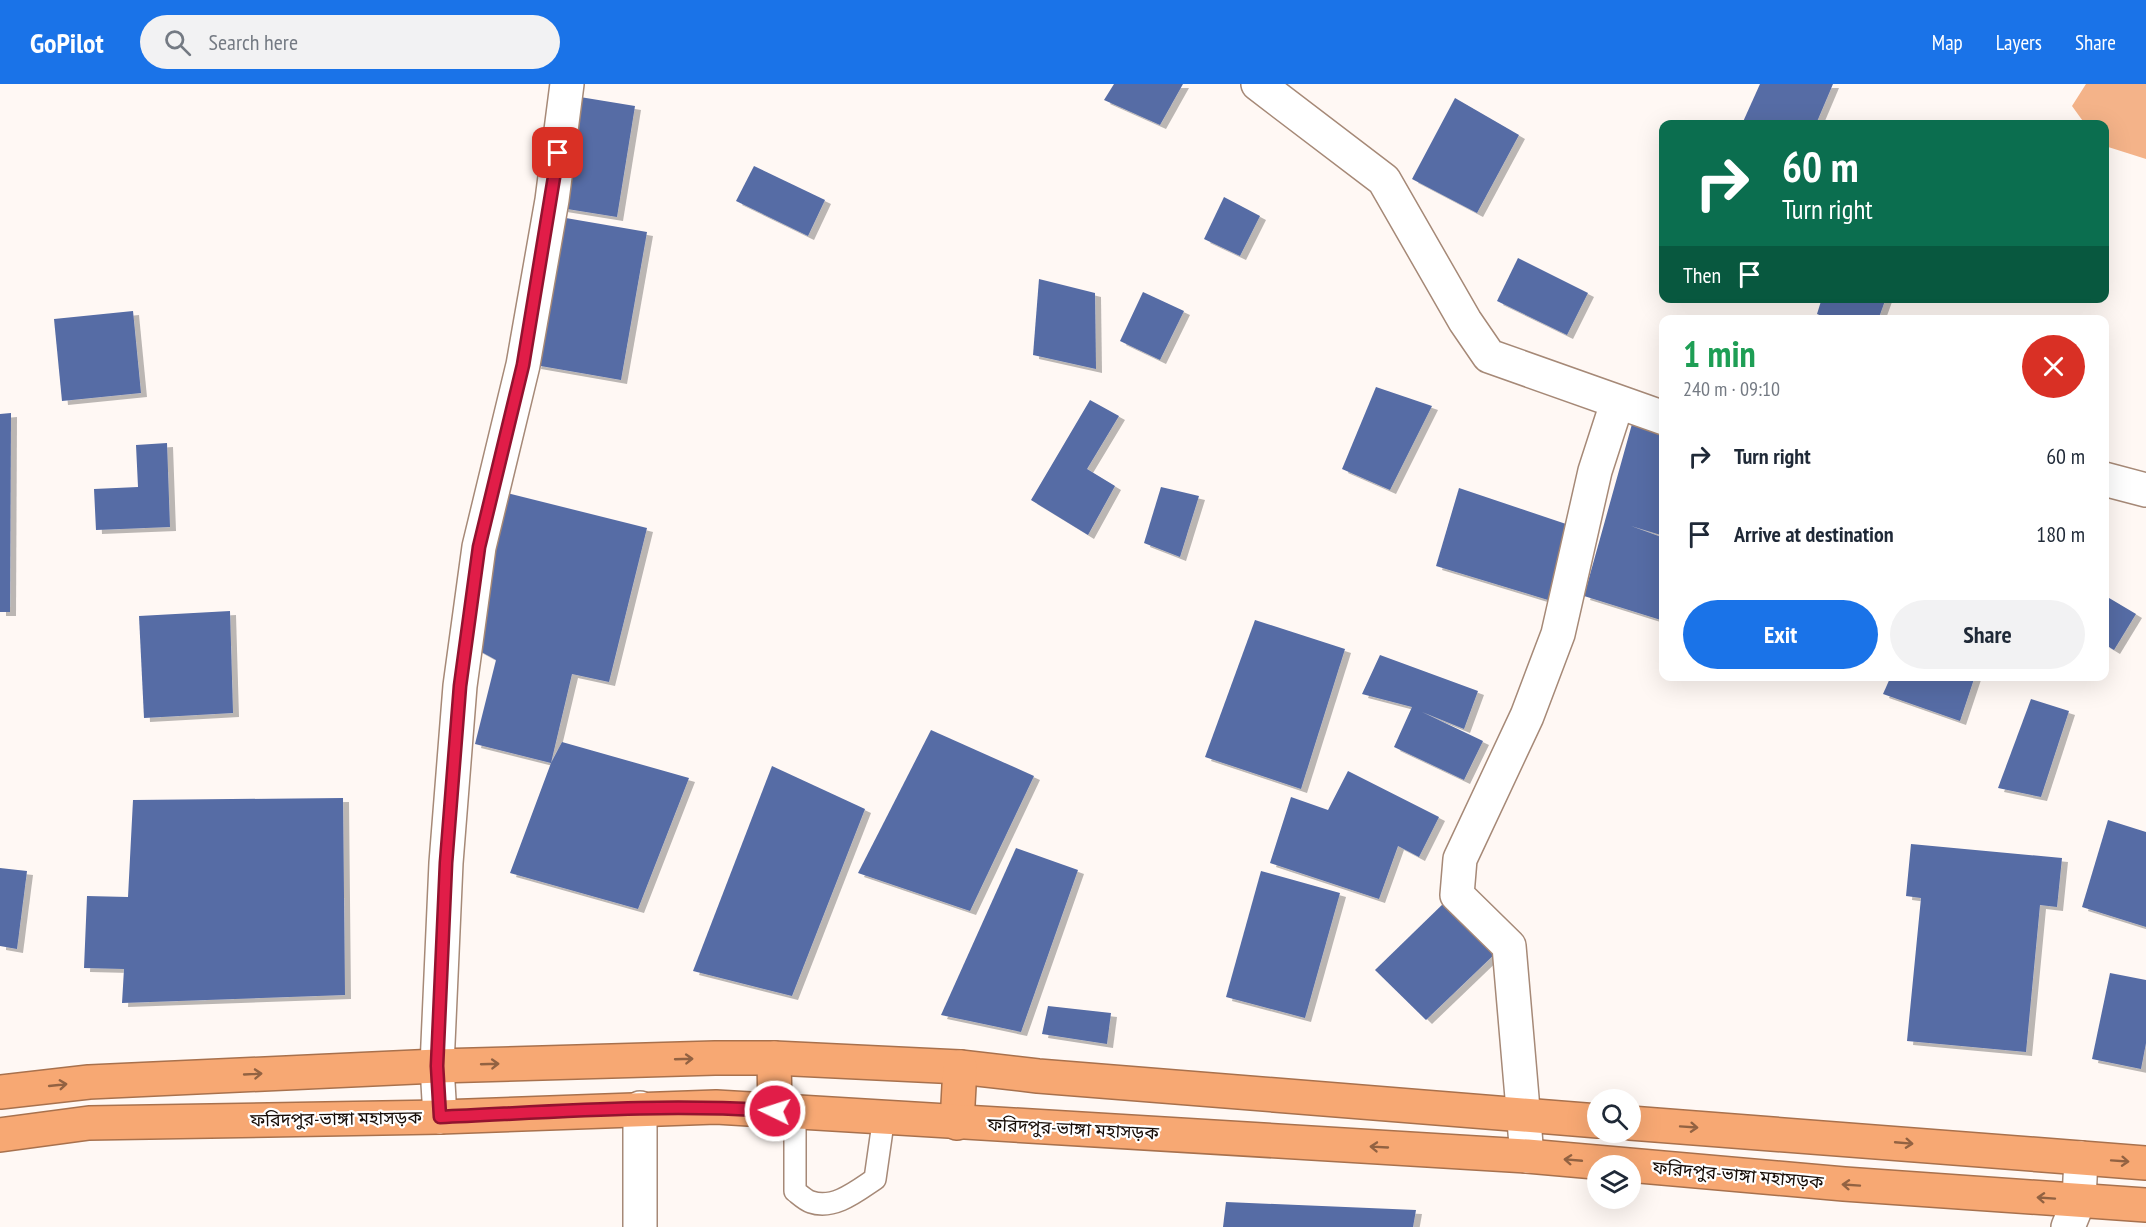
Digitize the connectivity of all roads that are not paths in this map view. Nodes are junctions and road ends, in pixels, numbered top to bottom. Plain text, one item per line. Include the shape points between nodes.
1 (567, 84) edge
2 (1258, 84) edge
3 (1617, 403) junction
4 (1659, 416) edge
5 (2109, 480) edge
6 (2146, 490) edge
7 (774, 1058) junction
8 (437, 1066) junction
9 (960, 1067) junction
10 (0, 1092) edge
11 (640, 1108) junction
12 (785, 1112) junction
13 (1522, 1115) junction
14 (884, 1116) junction
15 (440, 1117) junction
16 (1587, 1120) edge
17 (957, 1123) junction
18 (1641, 1124) edge
19 (0, 1135) edge
20 (1527, 1156) junction
21 (2081, 1158) junction
22 (2146, 1163) edge
23 (2146, 1205) edge
24 (2073, 1214) edge
25 (640, 1227) edge

1 - 8 street via 552,200 523,365 479,547 462,674 446,863
2 - 3 street via 1384,180 1489,356
3 - 4 street
3 - 13 street via 1595,471 1558,634 1527,716 1460,859 1457,895 1509,946
5 - 6 street
8 -> 7 highway
7 - 9 highway
7 - 12 highway
10 -> 8 highway via 89,1082
8 - 15 street
9 - 13 highway
9 - 17 highway
11 - 12 highway, ফরিদপুর-ভাঙ্গা মহাসড়ক via 716,1107
11 - 15 highway, ফরিদপুর-ভাঙ্গা মহাসড়ক
11 - 25 street
12 - 14 highway, ফরিদপুর-ভাঙ্গা মহাসড়ক
12 - 14 lane via 795,1191 811,1202 825,1203 846,1198 875,1179
13 - 16 highway
13 - 20 street
14 - 17 highway, ফরিদপুর-ভাঙ্গা মহাসড়ক
15 - 19 highway, ফরিদপুর-ভাঙ্গা মহাসড়ক via 89,1124
20 -> 17 highway, ফরিদপুর-ভাঙ্গা মহাসড়ক
18 -> 21 highway
24 -> 20 highway, ফরিদপুর-ভাঙ্গা মহাসড়ক via 1844,1185
21 -> 22 highway
21 - 24 street
23 - 24 highway, ফরিদপুর-ভাঙ্গা মহাসড়ক

